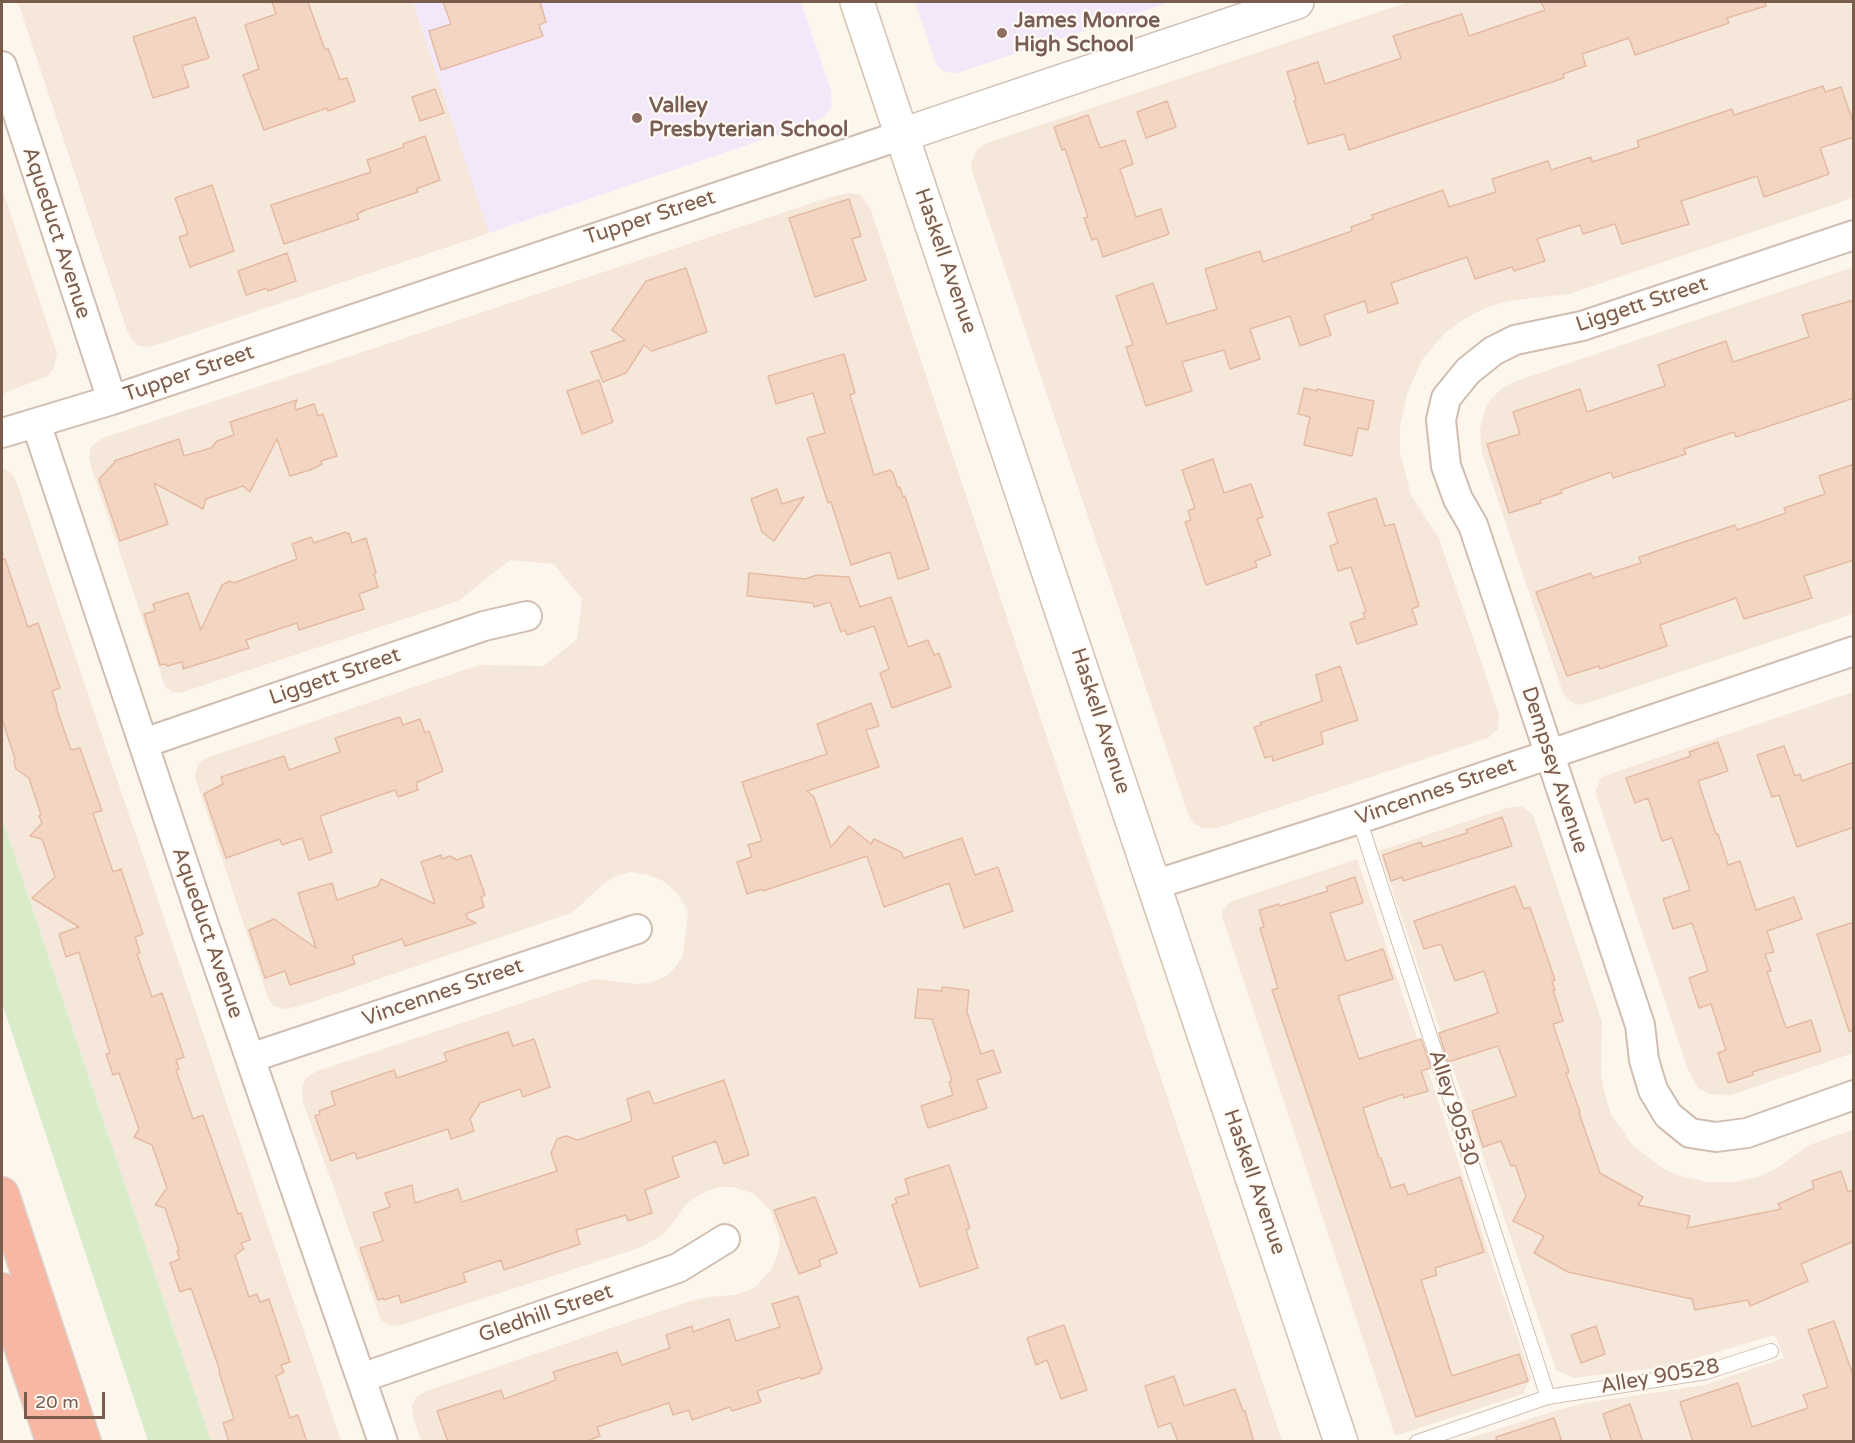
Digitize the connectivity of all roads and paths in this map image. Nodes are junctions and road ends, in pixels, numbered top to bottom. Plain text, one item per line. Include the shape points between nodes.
1 (857, 2) edge
2 (1297, 2) edge
3 (2, 66) edge
4 (902, 135) junction
5 (1854, 235) edge
6 (1446, 398) joint
7 (112, 400) junction
8 (36, 423) junction
9 (2, 433) edge
10 (527, 616) dead end
11 (1854, 651) edge
12 (144, 743) junction
13 (1548, 753) junction
14 (1359, 819) junction
15 (1154, 885) junction
16 (637, 929) dead end
17 (250, 1058) junction
18 (1854, 1095) edge
19 (2, 1194) edge
20 (725, 1239) dead end
21 (2, 1290) edge
22 (2, 1348) edge
23 (1771, 1351) dead end
24 (362, 1378) junction
25 (1548, 1397) junction
26 (33, 1442) edge
27 (53, 1442) edge
28 (84, 1442) edge
29 (383, 1442) edge
30 (1341, 1442) edge
31 (1417, 1442) edge

1 - 4 main road, Haskell Avenue
2 - 4 main road, Tupper Street
3 - 7 street, Aqueduct Avenue
4 - 7 street, Tupper Street
4 - 15 main road, Haskell Avenue
5 - 6 street, Liggett Street via 1582,326 1515,340 1468,371
6 - 13 street, Dempsey Avenue via 1441,420 1446,466 1473,525
7 - 8 street, Tupper Street
8 - 9 street, Tupper Street
8 - 12 street, Aqueduct Avenue
10 - 12 street, Liggett Street via 484,626
11 - 13 street, Vincennes Street
12 - 17 street, Aqueduct Avenue
13 - 14 street, Vincennes Street
13 - 18 street, Dempsey Avenue via 1640,1025 1653,1090 1668,1115 1690,1132 1716,1137 1748,1133
14 - 15 street, Vincennes Street
14 - 25 lane, Alley 90530
15 - 30 main road, Haskell Avenue
16 - 17 street, Vincennes Street
17 - 24 street, Aqueduct Avenue
19 - 28 highway
20 - 24 street, Gledhill Street via 678,1268
21 - 27 highway
22 - 26 highway
23 - 25 lane, Alley 90528 via 1706,1372
24 - 29 street, Aqueduct Avenue
25 - 31 lane, Alley 90528

